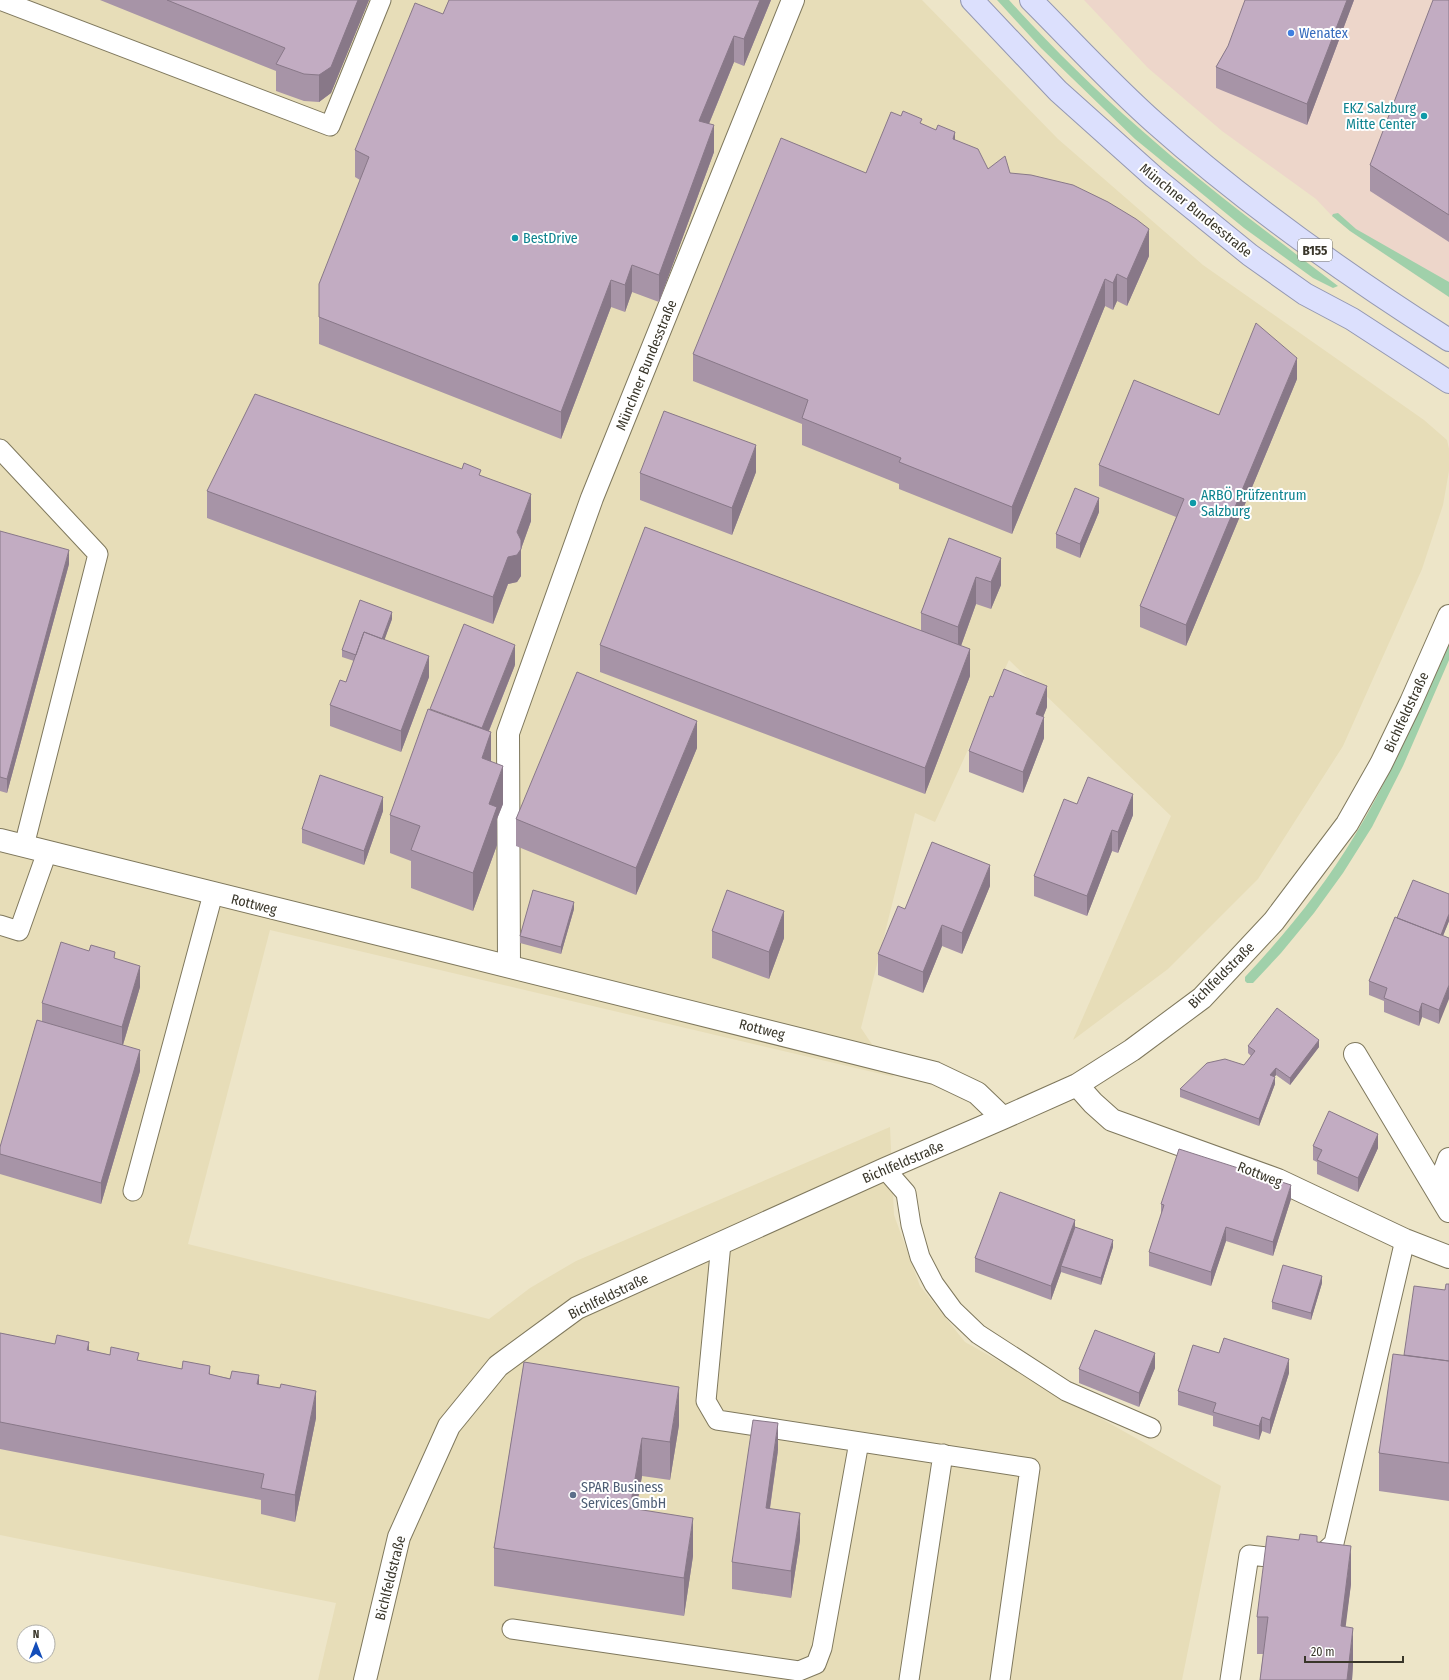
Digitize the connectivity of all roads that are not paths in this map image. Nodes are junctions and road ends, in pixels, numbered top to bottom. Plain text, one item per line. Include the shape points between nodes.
1 (0, 0) edge
2 (381, 0) edge
3 (793, 0) edge
4 (972, 0) edge
5 (1031, 0) edge
6 (1449, 340) edge
7 (1449, 382) edge
8 (0, 449) edge
9 (1449, 616) edge
10 (0, 840) edge
11 (24, 846) junction
12 (47, 852) junction
13 (213, 894) junction
14 (0, 925) edge
15 (509, 965) junction
16 (1355, 1054) dead end
17 (1077, 1084) junction
18 (1004, 1118) junction
19 (1449, 1159) edge
20 (885, 1169) junction
21 (133, 1191) dead end
22 (1437, 1191) junction
23 (1449, 1211) edge
24 (1405, 1240) junction
25 (720, 1243) junction
26 (1449, 1257) edge
27 (1151, 1428) dead end
28 (859, 1442) junction
29 (943, 1454) junction
30 (512, 1629) dead end
31 (365, 1680) edge
32 (909, 1680) edge
33 (1000, 1680) edge
34 (1230, 1680) edge

1 - 2 lane via 330,126
3 - 15 street, Münchner Bundesstraße via 592,498 508,733
4 - 7 main road, Münchner Bundesstraße via 1058,91 1154,177 1250,255 1306,294 1352,319
5 - 6 main road, B155 via 1187,151 1309,245
8 - 11 lane via 98,554
9 - 17 street, Bichlfeldstraße via 1381,764 1346,824 1274,921 1202,998 1132,1050
10 - 11 street, Rottweg
11 - 12 street, Rottweg
12 - 13 street, Rottweg
12 - 14 lane via 19,930
13 - 15 street, Rottweg
13 - 21 lane
15 - 18 street, Rottweg via 935,1073 977,1093
16 - 22 street
17 - 18 street, Bichlfeldstraße
17 - 24 street, Rottweg via 1112,1120 1278,1180
18 - 20 street, Bichlfeldstraße
19 - 22 street
20 - 25 street, Bichlfeldstraße
20 - 27 lane via 906,1193 911,1226 920,1256 934,1284 952,1310 978,1334 1066,1391
22 - 23 street
24 - 26 street, Rottweg
24 - 34 lane via 1334,1543 1313,1562 1249,1555
25 - 28 lane via 706,1401 717,1420
25 - 31 street, Bichlfeldstraße via 576,1308 498,1366 449,1426 399,1537
28 - 29 lane
28 - 30 lane via 822,1648 816,1664 799,1671
29 - 32 lane
29 - 33 lane via 1030,1468

